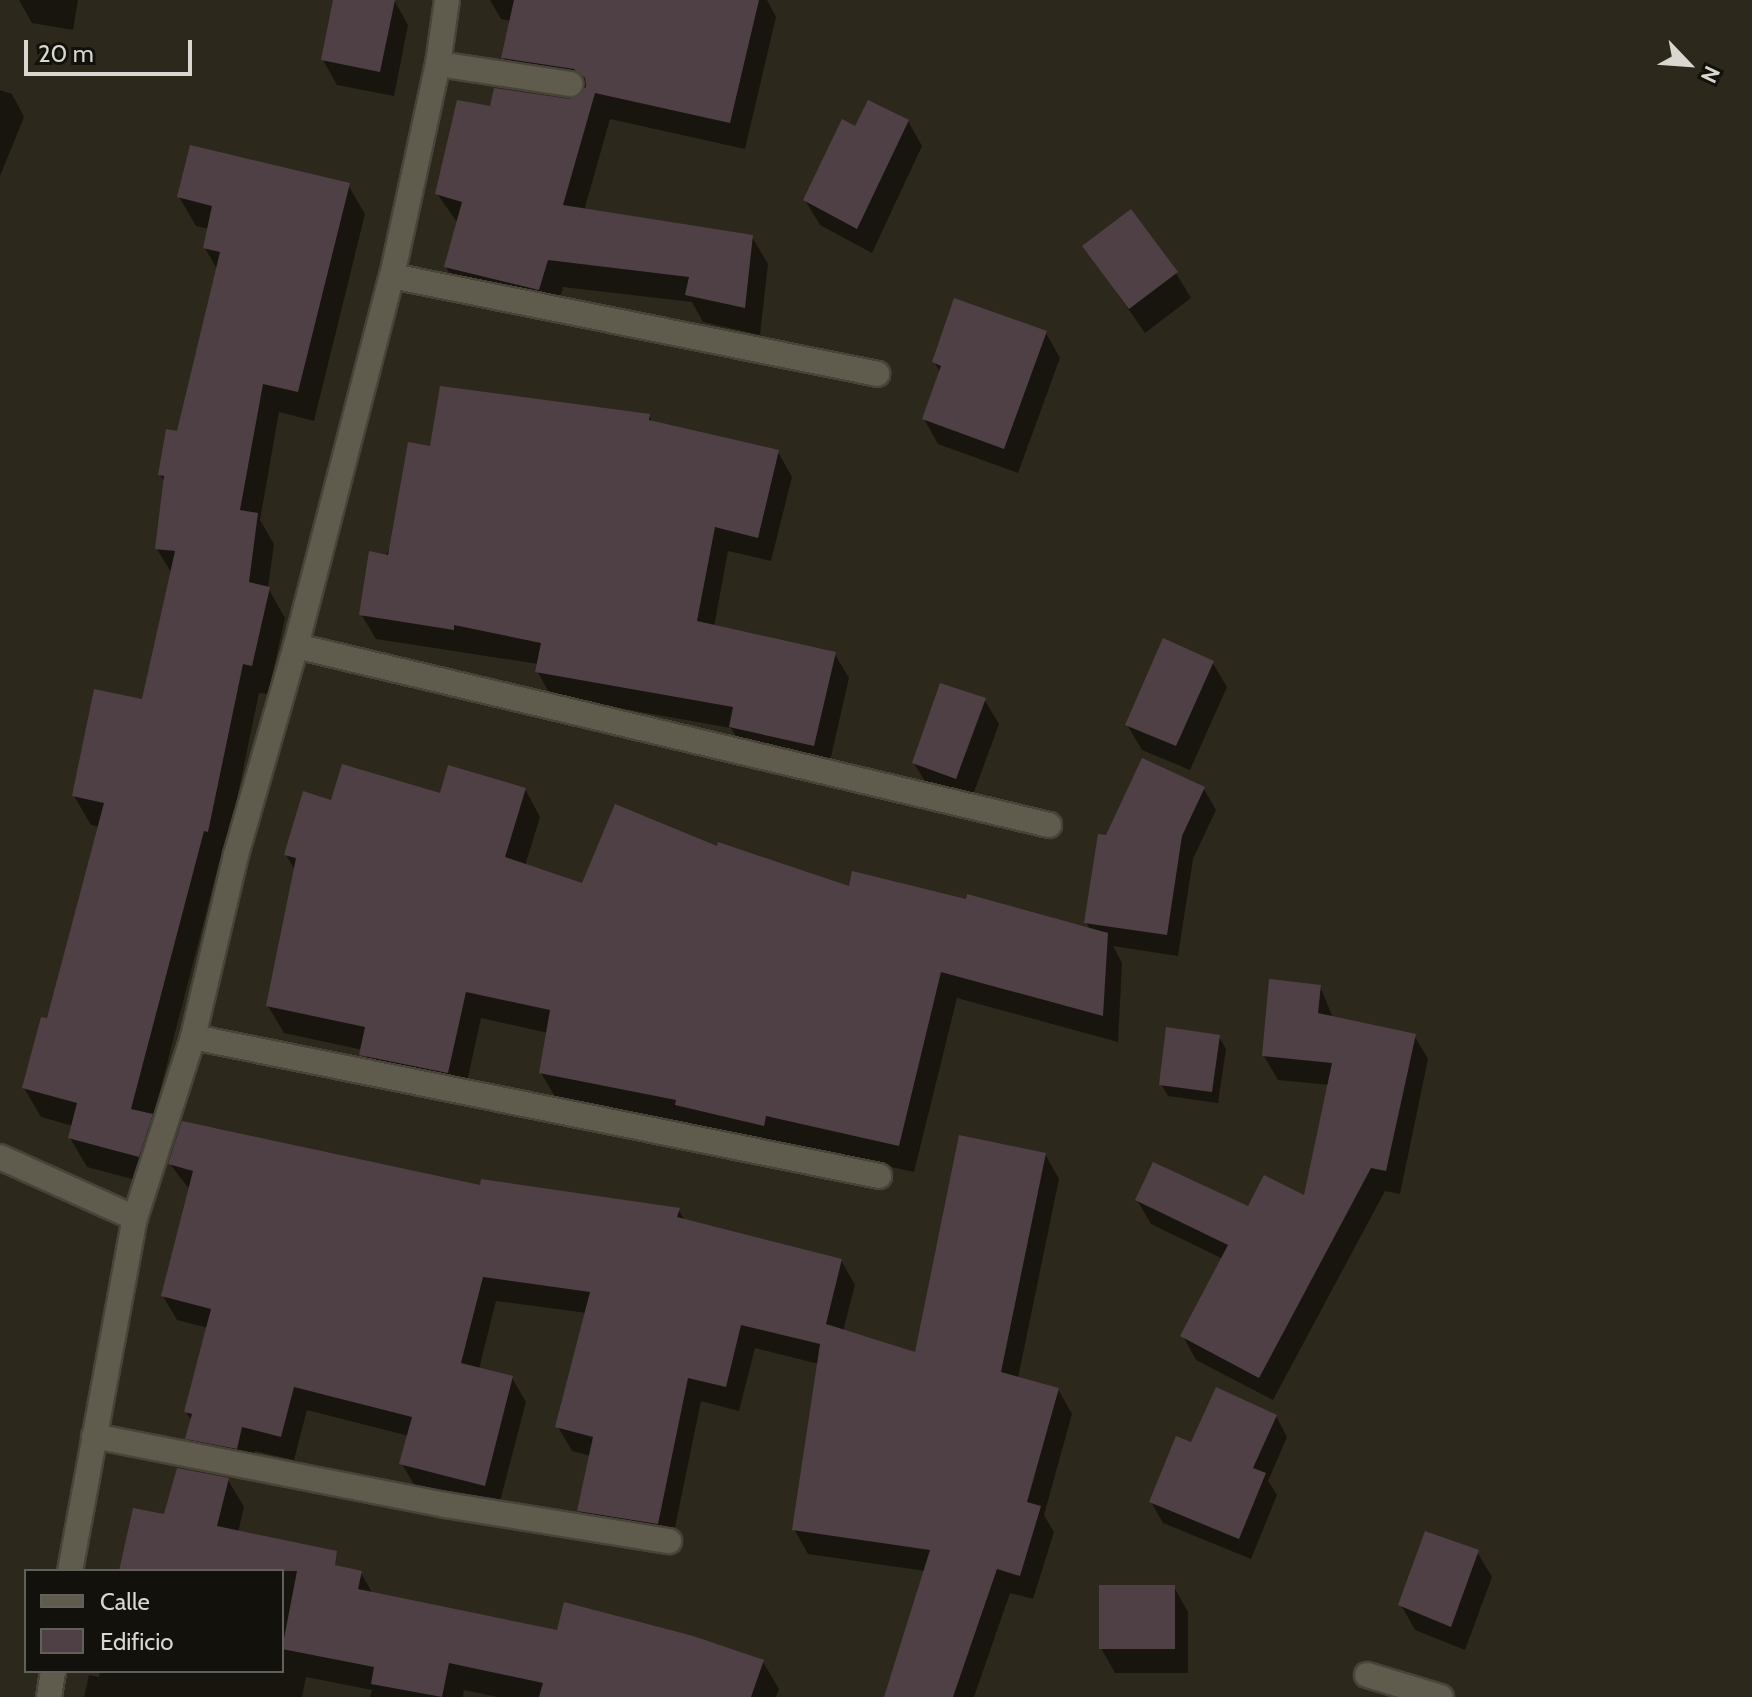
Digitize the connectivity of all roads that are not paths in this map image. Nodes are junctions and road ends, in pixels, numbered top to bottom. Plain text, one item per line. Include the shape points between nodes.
1 (447, 0) edge
2 (438, 64) junction
3 (571, 84) dead end
4 (392, 276) junction
5 (877, 374) dead end
6 (296, 646) junction
7 (1049, 825) dead end
8 (193, 1037) junction
9 (0, 1157) edge
10 (879, 1176) dead end
11 (135, 1218) junction
12 (94, 1436) junction
13 (669, 1541) dead end
14 (70, 1569) edge
15 (53, 1673) edge
16 (1367, 1675) dead end
17 (49, 1697) edge
18 (1441, 1697) edge

1 - 2 street
2 - 3 street
2 - 4 street
4 - 5 street
4 - 6 street
6 - 7 street
6 - 8 street via 236,855
8 - 10 street
8 - 11 street
9 - 11 street
11 - 12 street
12 - 13 street via 446,1505
12 - 14 street
15 - 17 street
16 - 18 street

